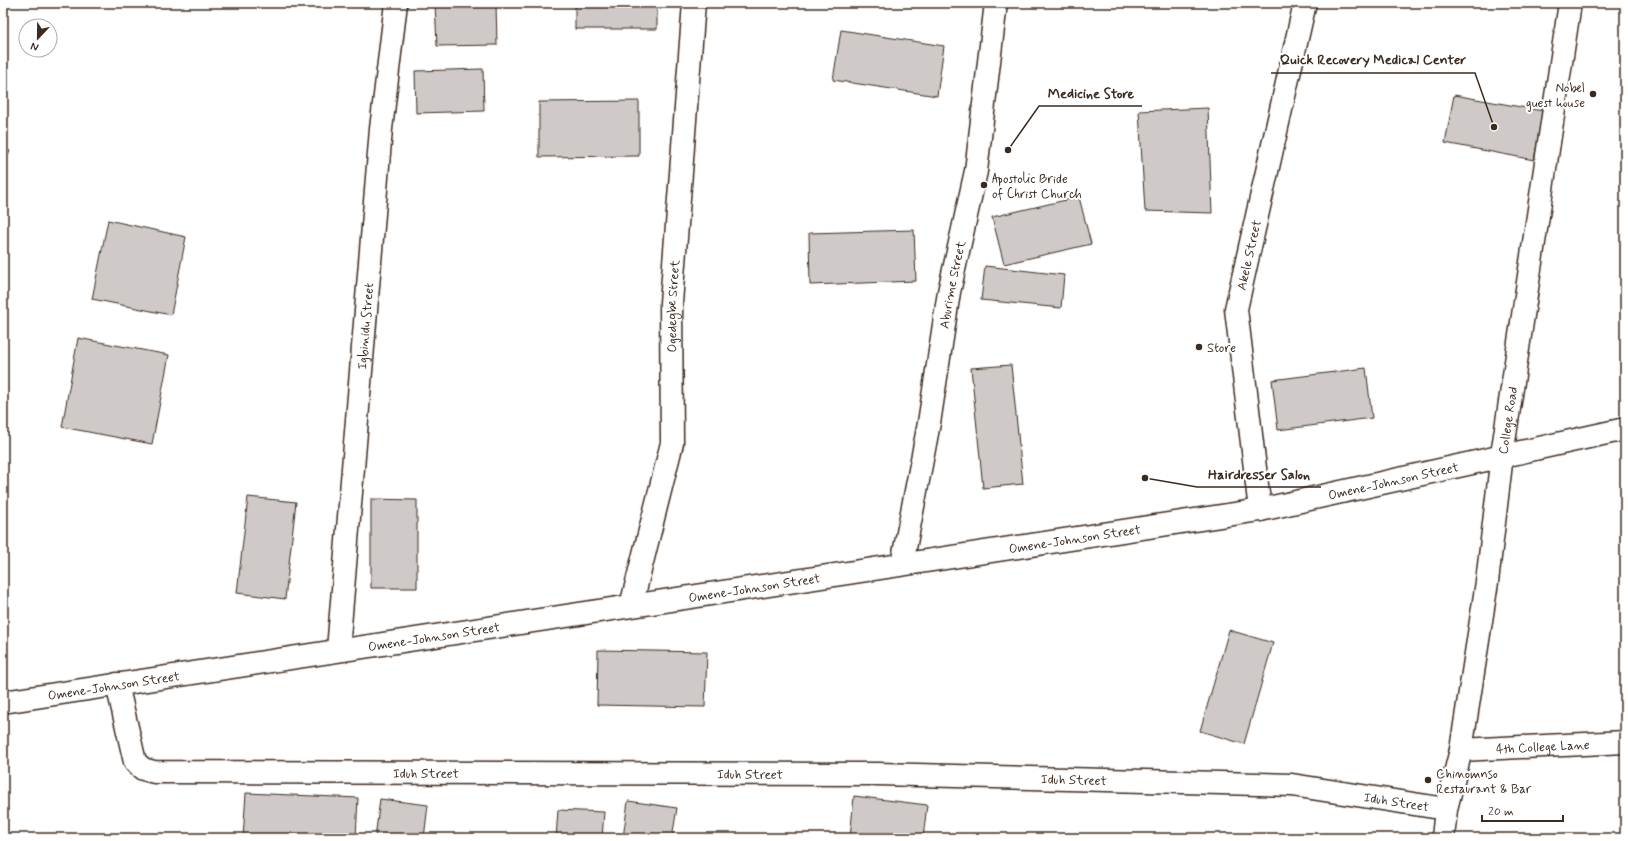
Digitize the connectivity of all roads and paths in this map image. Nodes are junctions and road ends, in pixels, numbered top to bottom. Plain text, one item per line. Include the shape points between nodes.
1 (396, 3) edge
2 (694, 3) edge
3 (996, 3) edge
4 (1305, 3) edge
5 (1570, 3) edge
6 (1625, 429) edge
7 (1502, 455) junction
8 (1260, 510) junction
9 (902, 564) junction
10 (631, 606) junction
11 (338, 650) junction
12 (117, 684) junction
13 (3, 702) edge
14 (1625, 742) edge
15 (1461, 750) junction
16 (1446, 809) junction
17 (1443, 838) edge

1 - 11 street, Igbinidu Street via 381,129
2 - 10 street, Ogedegbe Street via 671,303 672,443
3 - 9 street, Aburime Street via 976,171 949,292 929,424
4 - 8 street, Akele Street via 1236,309
5 - 7 street, College Road
6 - 7 street, Omene-Johnson Street
7 - 8 street, Omene-Johnson Street
7 - 15 street, College Road via 1487,582
8 - 9 street, Omene-Johnson Street
9 - 10 street, Omene-Johnson Street
10 - 11 street, Omene-Johnson Street
11 - 12 street, Omene-Johnson Street
12 - 13 street, Omene-Johnson Street
12 - 16 street, Iduh Street via 135,762 143,770 154,772 878,774 1292,785
14 - 15 street, 4th College Lane
15 - 16 street, College Road
16 - 17 street, College Road

